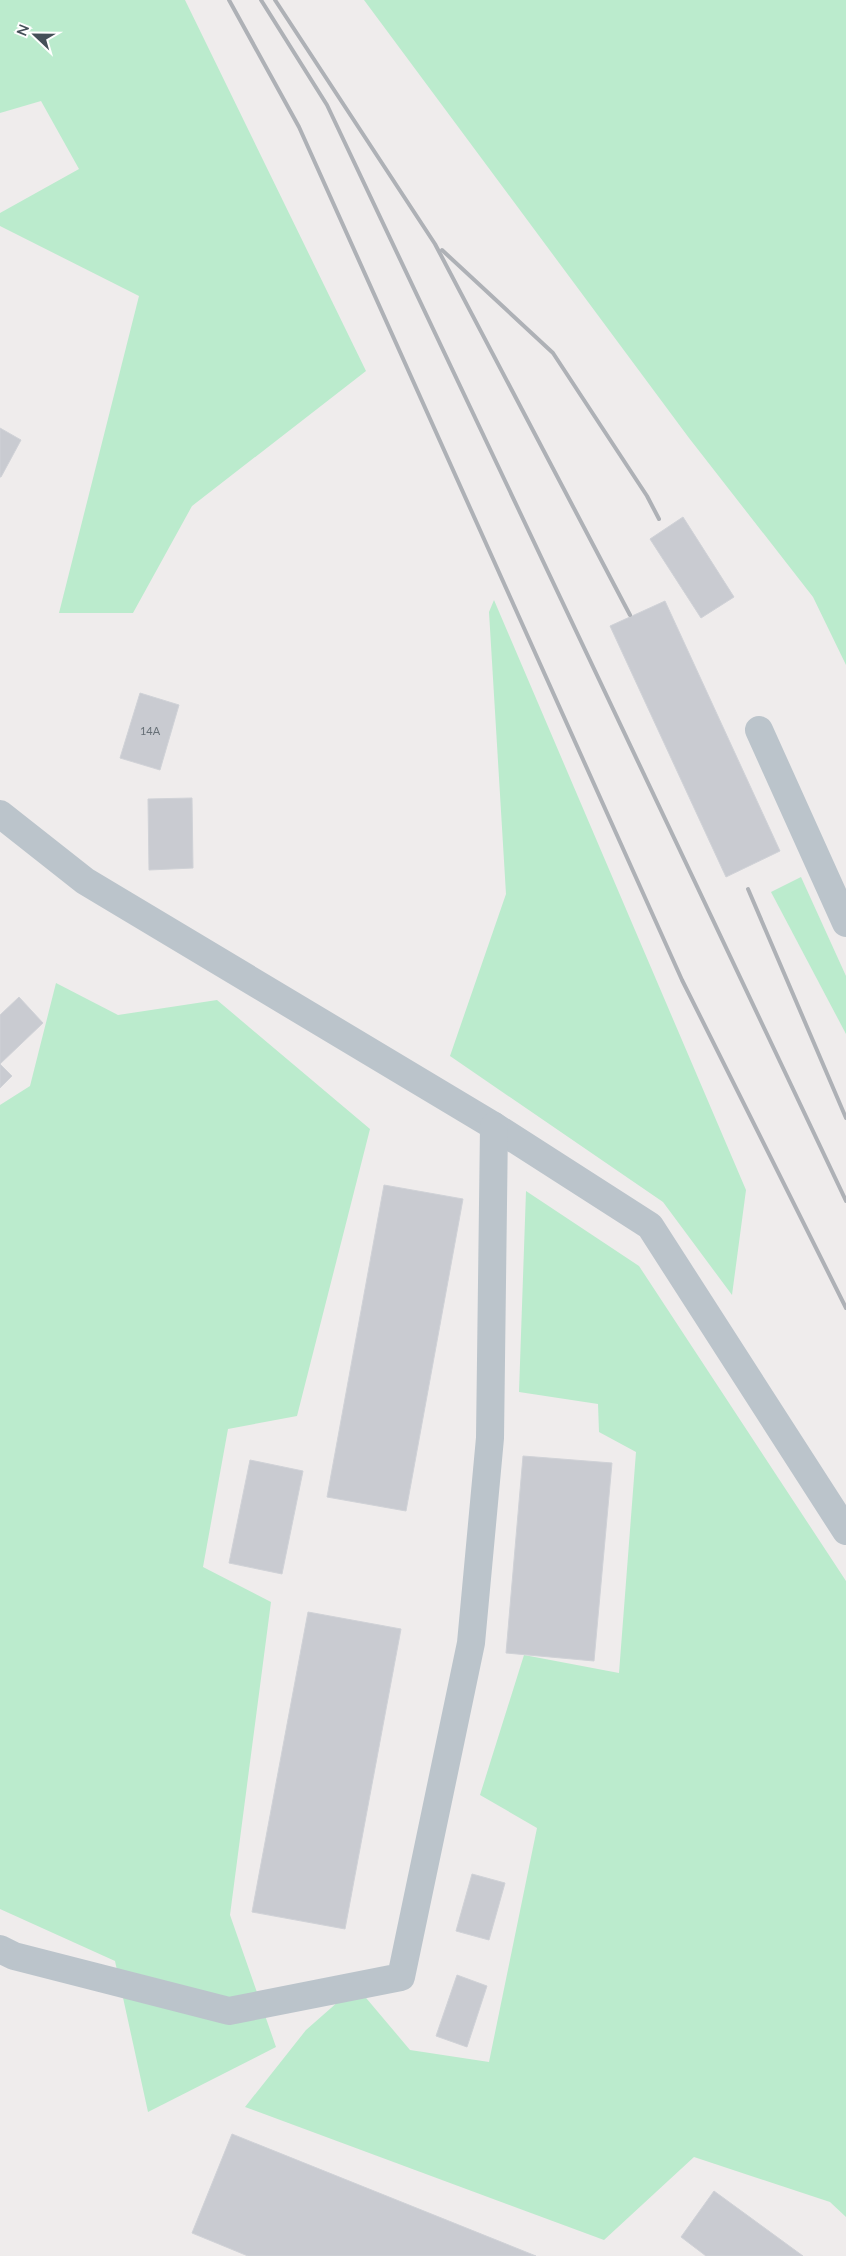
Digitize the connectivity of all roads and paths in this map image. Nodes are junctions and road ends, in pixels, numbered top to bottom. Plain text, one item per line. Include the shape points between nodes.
1 (759, 730) dead end
2 (0, 814) edge
3 (846, 923) edge
4 (494, 1126) junction
5 (846, 1531) edge
6 (0, 1949) edge

1 - 3 lane
2 - 4 lane via 85,881
4 - 5 lane via 650,1226
4 - 6 lane via 490,1438 470,1643 401,1977 229,2011 14,1956

